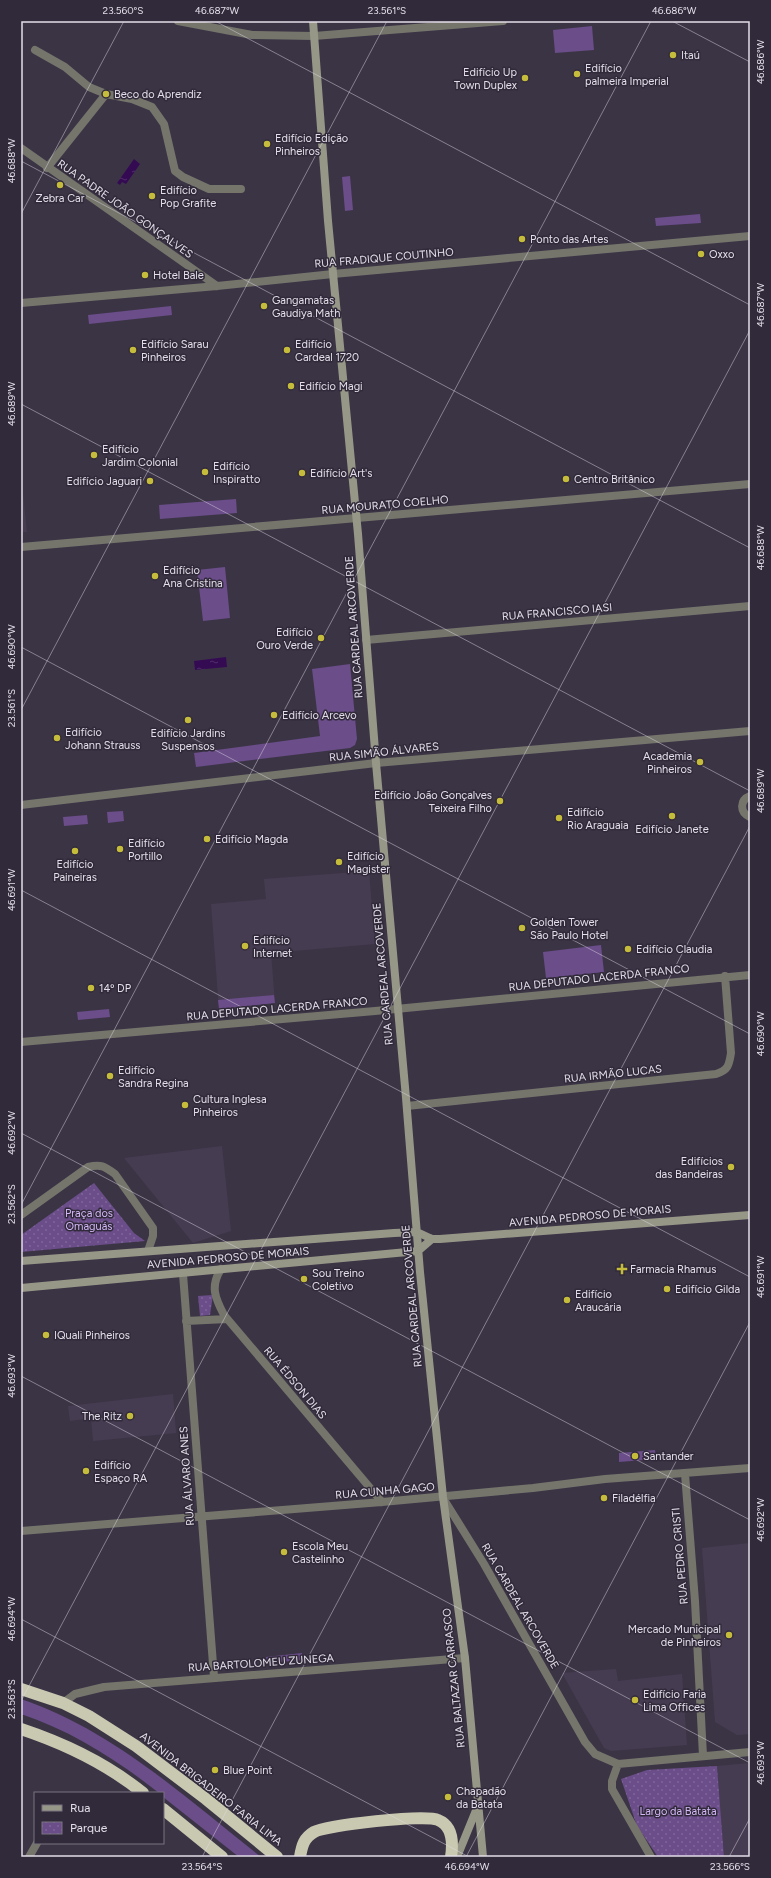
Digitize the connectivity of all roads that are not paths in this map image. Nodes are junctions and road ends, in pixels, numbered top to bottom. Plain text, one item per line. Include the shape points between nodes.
1 (178, 21) edge
2 (312, 21) edge
3 (503, 21) edge
4 (314, 36) junction
5 (35, 50) dead end
6 (106, 94) junction
7 (21, 148) edge
8 (47, 168) junction
9 (241, 189) dead end
10 (750, 236) edge
11 (333, 274) junction
12 (217, 286) junction
13 (21, 303) edge
14 (750, 484) edge
15 (356, 518) junction
16 (21, 547) edge
17 (750, 606) edge
18 (366, 640) junction
19 (750, 731) edge
20 (376, 763) junction
21 (750, 796) edge
22 (21, 805) edge
23 (750, 817) edge
24 (750, 974) edge
25 (725, 976) junction
26 (397, 1009) junction
27 (21, 1042) edge
28 (407, 1106) junction
29 (21, 1215) edge
30 (750, 1215) edge
31 (417, 1232) junction
32 (432, 1239) junction
33 (148, 1251) junction
34 (418, 1251) junction
35 (21, 1261) edge
36 (221, 1269) junction
37 (183, 1274) junction
38 (21, 1288) edge
39 (227, 1319) junction
40 (186, 1321) junction
41 (750, 1468) edge
42 (685, 1474) junction
43 (443, 1497) junction
44 (382, 1502) junction
45 (201, 1516) junction
46 (21, 1530) edge
47 (465, 1658) junction
48 (214, 1677) junction
49 (21, 1689) edge
50 (63, 1703) junction
51 (21, 1729) edge
52 (750, 1752) edge
53 (703, 1756) junction
54 (618, 1764) junction
55 (141, 1792) edge
56 (478, 1807) junction
57 (164, 1811) edge
58 (36, 1844) edge
59 (29, 1857) edge
60 (222, 1857) edge
61 (277, 1857) edge
62 (300, 1857) edge
63 (451, 1857) edge
64 (457, 1857) edge
65 (483, 1857) edge
66 (651, 1857) edge

1 - 4 street via 252,35
2 - 4 main road, RUA CARDEAL ARCOVERDE
3 - 4 street
4 - 11 main road, RUA CARDEAL ARCOVERDE
5 - 6 street via 66,67 89,87
6 - 8 street
6 - 9 street via 132,99 152,107 164,124 175,171 183,177 209,189
7 - 8 street, RUA PADRE JOÃO GONÇALVES
8 - 12 street, RUA PADRE JOÃO GONÇALVES
10 - 11 street, RUA FRADIQUE COUTINHO
11 - 12 street, RUA FRADIQUE COUTINHO
11 - 15 main road, RUA CARDEAL ARCOVERDE
12 - 13 street, RUA FRADIQUE COUTINHO
14 - 15 street, RUA MOURATO COELHO
15 - 16 street, RUA MOURATO COELHO
15 - 18 main road, RUA CARDEAL ARCOVERDE
17 - 18 street, RUA FRANCISCO IASI
18 - 20 main road, RUA CARDEAL ARCOVERDE
19 - 20 street, RUA SIMÃO ÁLVARES
20 - 22 street, RUA SIMÃO ÁLVARES
20 - 26 main road, RUA CARDEAL ARCOVERDE
21 - 23 street via 745,799 742,806 744,813
24 - 25 street, RUA DEPUTADO LACERDA FRANCO
25 - 26 street, RUA DEPUTADO LACERDA FRANCO
25 - 28 street, RUA IRMÃO LUCAS via 731,1053 730,1066 726,1071 708,1075
26 - 27 street, RUA DEPUTADO LACERDA FRANCO
26 - 28 main road, RUA CARDEAL ARCOVERDE
28 - 31 main road, RUA CARDEAL ARCOVERDE
29 - 33 street via 88,1167 98,1165 115,1174 153,1228
30 - 32 main road, AVENIDA PEDROSO DE MORAIS
31 - 32 main road, AVENIDA PEDROSO DE MORAIS
31 - 33 main road, AVENIDA PEDROSO DE MORAIS
31 - 34 main road, RUA CARDEAL ARCOVERDE
32 - 34 main road
33 - 35 main road, AVENIDA PEDROSO DE MORAIS
34 - 36 main road, AVENIDA PEDROSO DE MORAIS
34 - 43 main road, RUA CARDEAL ARCOVERDE
36 - 37 main road, AVENIDA PEDROSO DE MORAIS
36 - 39 street, RUA ÉDSON DIAS via 213,1288 218,1304
37 - 38 main road, AVENIDA PEDROSO DE MORAIS
37 - 40 street, RUA ÁLVARO ANES
39 - 40 street
39 - 44 street, RUA ÉDSON DIAS
40 - 45 street, RUA ÁLVARO ANES
41 - 42 street, RUA CUNHA GAGO
42 - 43 street, RUA CUNHA GAGO via 605,1479
42 - 53 street, RUA PEDRO CRISTI
43 - 44 street, RUA CUNHA GAGO
43 - 47 main road, RUA BALTAZAR CARRASCO
43 - 54 street, RUA CARDEAL ARCOVERDE via 585,1742 595,1754
44 - 45 street, RUA CUNHA GAGO
45 - 46 street, RUA CUNHA GAGO
45 - 48 street, RUA ÁLVARO ANES
47 - 48 street, RUA BARTOLOMEU ZUNEGA
47 - 56 main road, RUA BALTAZAR CARRASCO
48 - 50 street, RUA BARTOLOMEU ZUNEGA via 104,1686 76,1694
49 - 50 highway, AVENIDA BRIGADEIRO FARIA LIMA
50 - 61 highway, AVENIDA BRIGADEIRO FARIA LIMA via 136,1746
51 - 55 highway via 77,1751 114,1772
52 - 53 street
53 - 54 street
54 - 66 street via 612,1789
56 - 64 main road
56 - 65 main road, RUA BALTAZAR CARRASCO
57 - 60 highway
58 - 59 street
62 - 63 highway via 302,1844 316,1831 422,1817 438,1820 447,1827 452,1836

